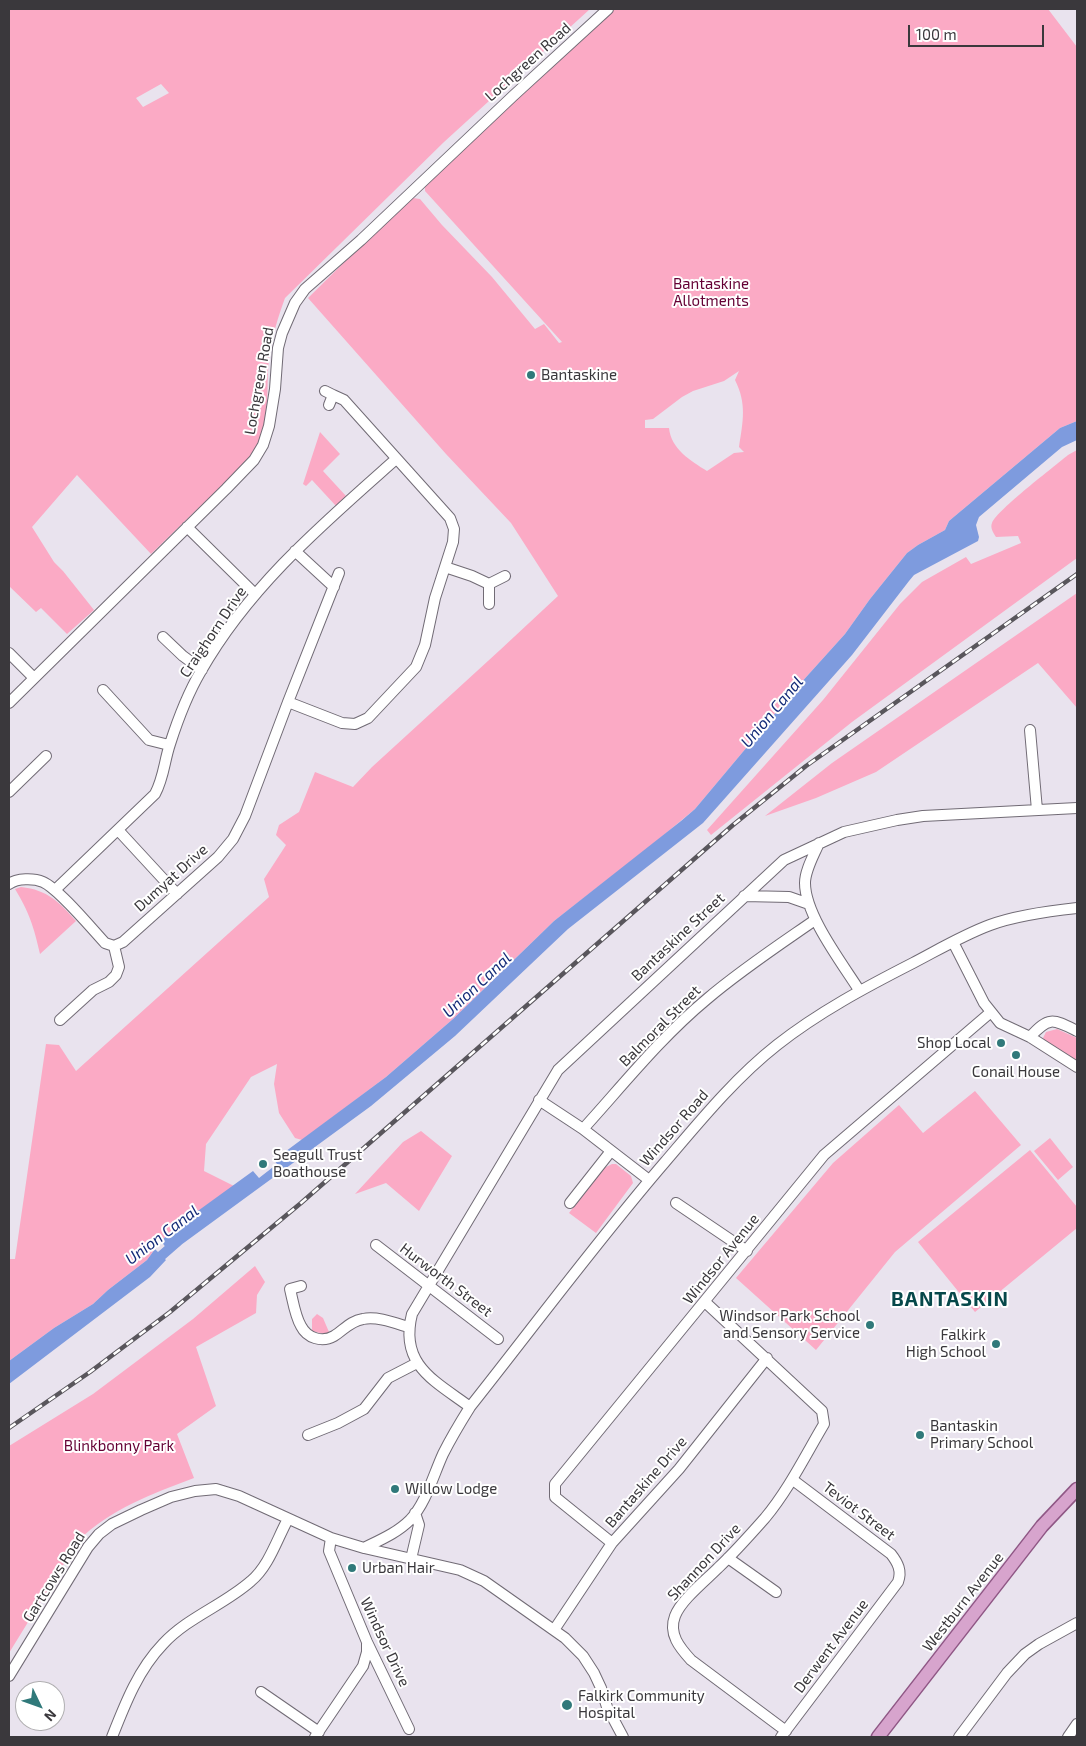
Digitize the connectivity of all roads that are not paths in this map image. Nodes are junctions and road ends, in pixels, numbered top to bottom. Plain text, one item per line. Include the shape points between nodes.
1 (608, 9) edge
2 (329, 397) dead end
3 (396, 459) junction
4 (187, 527) junction
5 (295, 552) junction
6 (445, 567) junction
7 (339, 573) dead end
8 (505, 576) dead end
9 (489, 584) junction
10 (334, 587) junction
11 (255, 594) junction
12 (489, 604) dead end
13 (163, 637) dead end
14 (9, 653) edge
15 (202, 670) junction
16 (34, 678) junction
17 (103, 690) dead end
18 (288, 702) junction
19 (9, 703) edge
20 (1030, 730) dead end
21 (169, 745) junction
22 (46, 756) dead end
23 (9, 792) edge
24 (1077, 808) edge
25 (1037, 810) junction
26 (118, 830) junction
27 (819, 843) junction
28 (10, 881) edge
29 (55, 890) junction
30 (177, 894) junction
31 (744, 896) junction
32 (808, 904) junction
33 (1077, 908) edge
34 (815, 920) junction
35 (953, 942) junction
36 (114, 946) junction
37 (859, 990) junction
38 (991, 1012) junction
39 (60, 1020) dead end
40 (1077, 1031) edge
41 (1030, 1037) junction
42 (1077, 1067) edge
43 (539, 1100) junction
44 (583, 1129) junction
45 (611, 1151) junction
46 (649, 1180) junction
47 (570, 1203) dead end
48 (676, 1203) dead end
49 (376, 1245) dead end
50 (747, 1251) junction
51 (301, 1286) dead end
52 (429, 1286) junction
53 (705, 1302) junction
54 (408, 1327) junction
55 (498, 1339) dead end
56 (767, 1358) junction
57 (417, 1363) junction
58 (470, 1407) junction
59 (308, 1435) dead end
60 (793, 1480) junction
61 (1077, 1489) edge
62 (415, 1513) junction
63 (288, 1519) junction
64 (331, 1538) junction
65 (612, 1543) junction
66 (364, 1548) junction
67 (728, 1558) junction
68 (411, 1559) junction
69 (900, 1571) joint
70 (776, 1592) dead end
71 (1077, 1623) edge
72 (554, 1630) junction
73 (367, 1642) junction
74 (9, 1676) edge
75 (261, 1692) dead end
76 (1077, 1724) edge
77 (409, 1729) dead end
78 (317, 1734) edge
79 (784, 1734) edge
80 (112, 1737) edge
81 (623, 1737) edge
82 (878, 1737) edge
83 (959, 1737) edge
84 (1068, 1737) edge

1 - 4 street, Lochgreen Road via 305,289 295,302 282,333 263,445 254,460
2 - 3 street via 344,400
3 - 5 street, Craighorn Drive
3 - 6 street via 450,518 454,529 453,542
4 - 11 street
4 - 16 street, Lochgreen Road
5 - 10 street
5 - 11 street, Craighorn Drive
6 - 9 street
6 - 18 street via 425,645 416,667 368,718 355,724 342,723
7 - 10 street, Dumyat Drive
8 - 9 street
9 - 12 street
10 - 18 street, Dumyat Drive
11 - 15 street, Craighorn Drive
13 - 15 street
14 - 16 street
15 - 21 street, Craighorn Drive via 182,709
16 - 19 street, Lochgreen Road
17 - 21 street via 149,740
18 - 30 street, Dumyat Drive via 234,839
20 - 25 street
21 - 26 street, Craighorn Drive via 162,781 155,794
22 - 23 street
24 - 25 street, Bantaskine Street
25 - 27 street, Bantaskine Street via 923,816 844,832
26 - 29 street, Craighorn Drive
26 - 30 street
27 - 31 street, Bantaskine Street via 784,860
27 - 32 street via 805,882
28 - 29 street via 31,879
29 - 36 street via 105,943
30 - 36 street, Dumyat Drive via 123,942
31 - 32 street via 789,897
31 - 43 street, Bantaskine Street via 558,1070
32 - 34 street
33 - 35 street, Windsor Road via 991,925
34 - 37 street
34 - 44 street, Balmoral Street via 701,1004 669,1033
35 - 37 street, Windsor Road
35 - 38 street
36 - 39 street via 119,967 116,975
37 - 46 street, Windsor Road via 777,1045 748,1070
38 - 41 street via 1000,1023
38 - 50 street, Windsor Avenue via 824,1155
40 - 41 street via 1057,1021 1047,1021
41 - 42 street
43 - 44 street
43 - 52 street, Bantaskine Street
44 - 45 street
45 - 46 street
45 - 47 street
46 - 58 street, Windsor Road
48 - 50 street
49 - 52 street, Hurworth Street
50 - 53 street, Windsor Avenue
51 - 54 street via 290,1289 301,1327 314,1338 324,1340 366,1318
52 - 54 street, Bantaskine Street
52 - 55 street, Hurworth Street
53 - 56 street
53 - 65 street, Windsor Avenue via 555,1484 555,1497
54 - 57 street
56 - 60 street, Shannon Drive via 822,1411 824,1424
56 - 65 street, Bantaskine Drive via 679,1469
57 - 58 street
57 - 59 street via 388,1378 364,1409 338,1424
58 - 62 street, Windsor Road
60 - 67 street, Shannon Drive via 766,1517
60 - 69 street, Teviot Street via 891,1554
61 - 82 main road, Westburn Avenue via 1042,1526
62 - 66 street, Windsor Road via 399,1529
62 - 68 street via 419,1524
63 - 64 street, Gartcows Road
63 - 74 street, Gartcows Road via 247,1499 216,1489 171,1497 112,1524 88,1547
63 - 80 street via 265,1564 251,1581 182,1627 151,1657 136,1682
64 - 66 street, Gartcows Road
64 - 73 street, Windsor Drive via 329,1551
65 - 72 street, Bantaskine Drive
66 - 68 street, Gartcows Road
67 - 70 street
67 - 79 street, Shannon Drive via 683,1604 674,1617 674,1635 691,1660
68 - 72 street, Gartcows Road via 460,1570 484,1580
69 - 79 street, Derwent Avenue via 898,1582
71 - 83 street via 1025,1654
72 - 81 street, Gartcows Road via 591,1667
73 - 77 street, Windsor Drive
73 - 78 street via 363,1666
75 - 78 street
76 - 84 street

